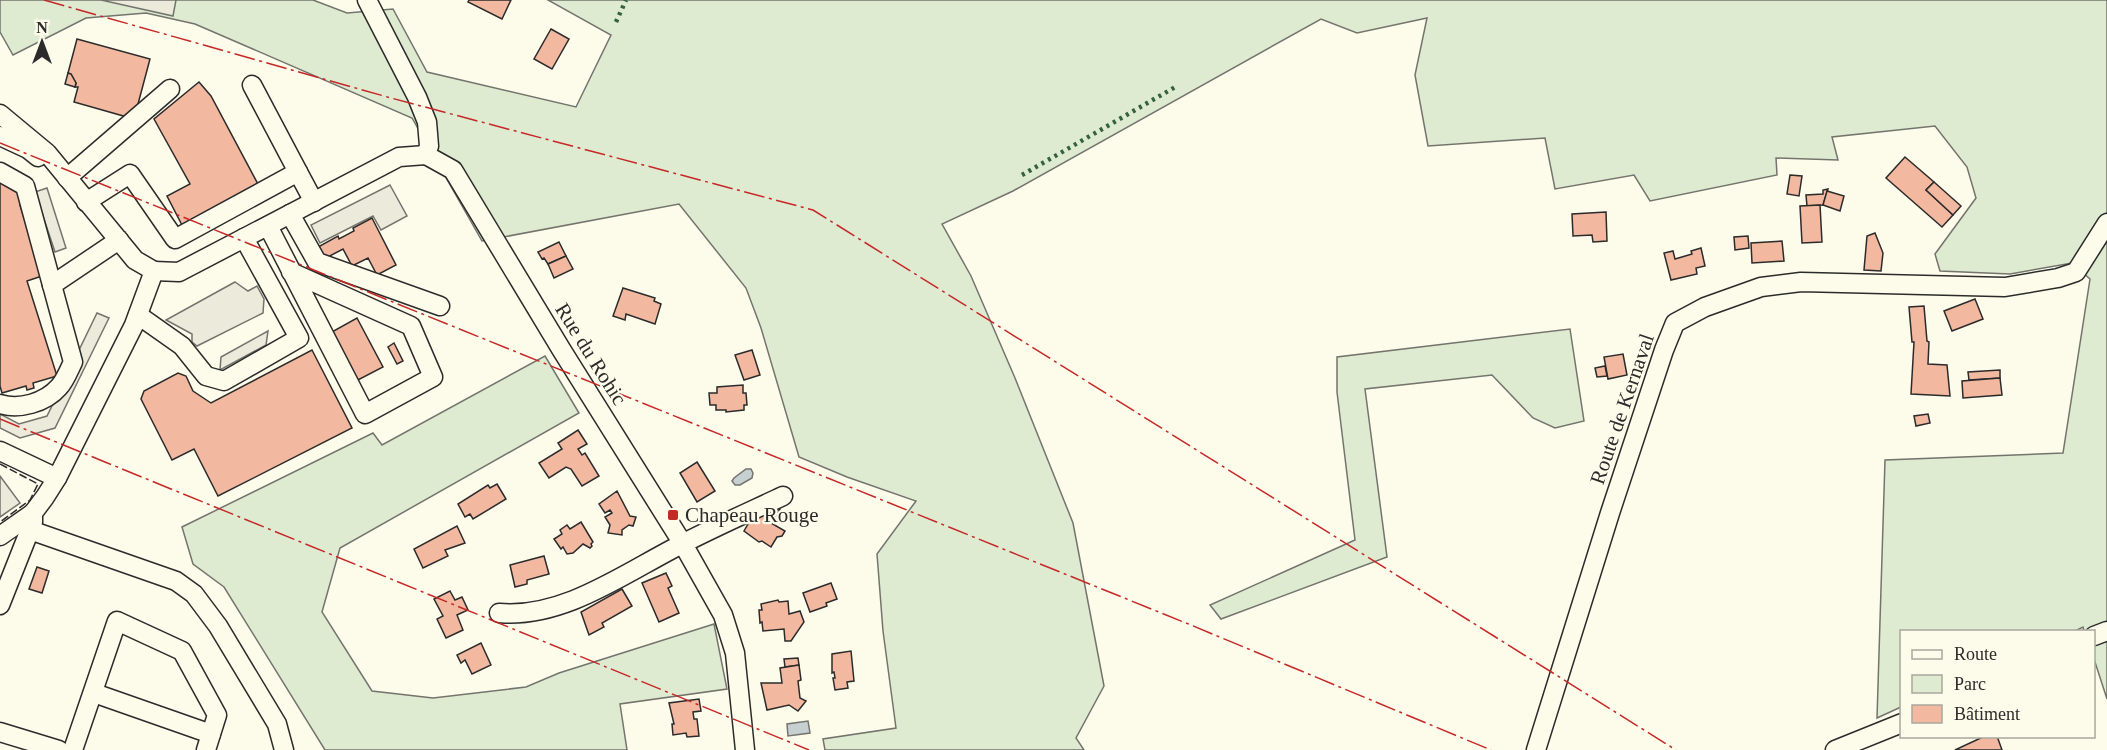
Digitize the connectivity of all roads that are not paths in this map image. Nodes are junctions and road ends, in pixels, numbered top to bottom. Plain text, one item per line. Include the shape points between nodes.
1 (367, 0) edge
2 (252, 85) dead end
3 (170, 89) dead end
4 (0, 114) edge
5 (0, 136) edge
6 (426, 155) junction
7 (298, 171) junction
8 (0, 172) edge
9 (67, 178) junction
10 (86, 202) junction
11 (314, 202) junction
12 (290, 214) junction
13 (2107, 223) edge
14 (267, 226) junction
15 (244, 238) junction
16 (118, 240) junction
17 (154, 271) junction
18 (291, 272) junction
19 (52, 285) junction
20 (440, 306) dead end
21 (138, 315) junction
22 (0, 404) edge
23 (0, 451) edge
24 (57, 478) junction
25 (783, 496) dead end
26 (31, 521) junction
27 (0, 536) edge
28 (683, 544) junction
29 (0, 605) edge
30 (499, 613) dead end
31 (94, 693) junction
32 (1900, 724) edge
33 (0, 732) edge
34 (208, 742) edge
35 (59, 750) edge
36 (73, 750) edge
37 (284, 750) edge
38 (745, 750) edge
39 (1536, 750) edge
40 (1835, 750) edge

1 - 6 street via 427,122
2 - 7 street
3 - 9 street
4 - 9 street via 47,153
5 - 9 street via 28,149
6 - 11 street via 399,157
6 - 28 street, Rue du Rohic via 453,170
7 - 10 street via 175,239 130,174
7 - 11 street
8 - 19 street via 25,186
9 - 10 street
10 - 16 street
11 - 12 street
12 - 14 street
12 - 20 street via 317,262
13 - 39 street, Route de Kernaval via 2076,272 2058,278 2005,288 1801,282 1761,288 1705,307 1675,323
14 - 15 street
14 - 18 street
15 - 17 street via 179,272
15 - 21 street via 299,338 224,381 206,376 182,346
16 - 17 street via 135,260
16 - 19 street
17 - 21 street
18 - 18 street via 365,414 433,376 411,326
19 - 22 street via 73,362 58,388 38,402 11,407
21 - 24 street
23 - 24 street
24 - 26 street
25 - 28 street
26 - 27 street
26 - 29 street
26 - 37 street via 176,581 194,594 218,626 277,724
28 - 30 street via 559,605 528,613
28 - 38 street, Rue du Rohic via 723,615 735,653
31 - 34 street
31 - 34 street via 117,621 182,651 217,715
31 - 36 street
32 - 40 street
33 - 35 street

